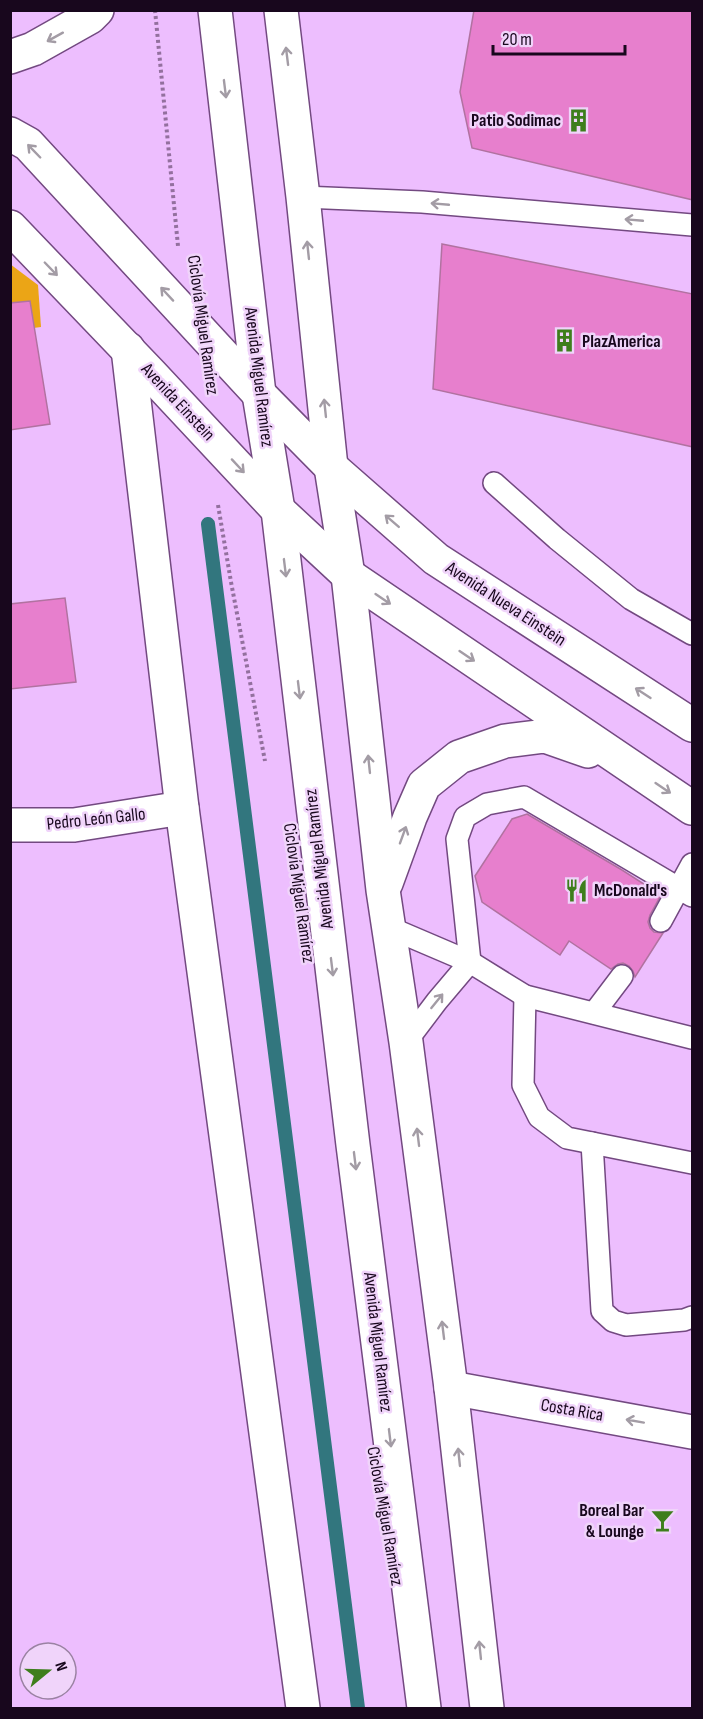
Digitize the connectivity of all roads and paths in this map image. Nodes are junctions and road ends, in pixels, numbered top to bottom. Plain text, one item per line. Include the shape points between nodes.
1 (155, 10) edge
2 (215, 10) edge
3 (281, 10) edge
4 (92, 13) edge
5 (10, 57) edge
6 (10, 134) edge
7 (303, 197) junction
8 (693, 225) edge
9 (10, 227) edge
10 (179, 254) dead end
11 (128, 349) junction
12 (259, 394) junction
13 (331, 466) junction
14 (494, 483) dead end
15 (218, 504) dead end
16 (278, 510) junction
17 (348, 575) junction
18 (693, 634) edge
19 (693, 725) edge
20 (629, 765) junction
21 (266, 768) dead end
22 (182, 808) junction
23 (693, 808) edge
24 (10, 825) edge
25 (693, 864) edge
26 (383, 890) junction
27 (686, 892) edge
28 (661, 921) dead end
29 (388, 927) junction
30 (470, 962) junction
31 (622, 976) dead end
32 (525, 996) junction
33 (594, 1013) junction
34 (693, 1038) edge
35 (406, 1042) junction
36 (592, 1143) junction
37 (693, 1163) edge
38 (693, 1317) edge
39 (451, 1388) junction
40 (693, 1431) edge
41 (303, 1708) edge
42 (424, 1708) edge
43 (487, 1708) edge

1 - 10 path, Ciclovía Miguel Ramírez
2 -> 12 main road, Avenida Miguel Ramírez
7 -> 3 main road
4 -> 5 main road via 33,49
12 -> 6 main road via 28,144
8 -> 7 lane via 422,202
13 -> 7 main road
9 -> 11 main road, Avenida Einstein
11 -> 16 main road, Avenida Einstein
11 - 22 main road
12 - 13 main road
12 - 16 main road, Avenida Miguel Ramírez
13 - 17 main road
19 -> 13 main road, Avenida Nueva Einstein via 436,559
14 - 18 lane via 631,598
15 - 21 path
16 - 17 main road, Avenida Einstein
16 -> 42 main road, Avenida Miguel Ramírez
17 -> 20 main road
26 -> 17 main road
20 -> 23 main road
26 -> 20 main road via 424,785 459,757 505,741 545,736
22 - 24 main road, Pedro León Gallo via 74,825
22 - 41 main road
25 - 27 lane
26 - 29 main road
27 - 28 lane
27 - 30 lane via 524,796 487,804 465,817 457,839
29 - 30 lane
29 - 35 main road
30 - 32 lane
35 -> 30 lane
31 - 33 lane
32 - 33 lane
32 - 36 lane via 523,1085 539,1117 567,1138
33 - 34 lane
39 -> 35 main road
36 - 37 lane
36 - 38 lane via 603,1311 613,1321 626,1325
40 -> 39 main road, Costa Rica
43 -> 39 main road

